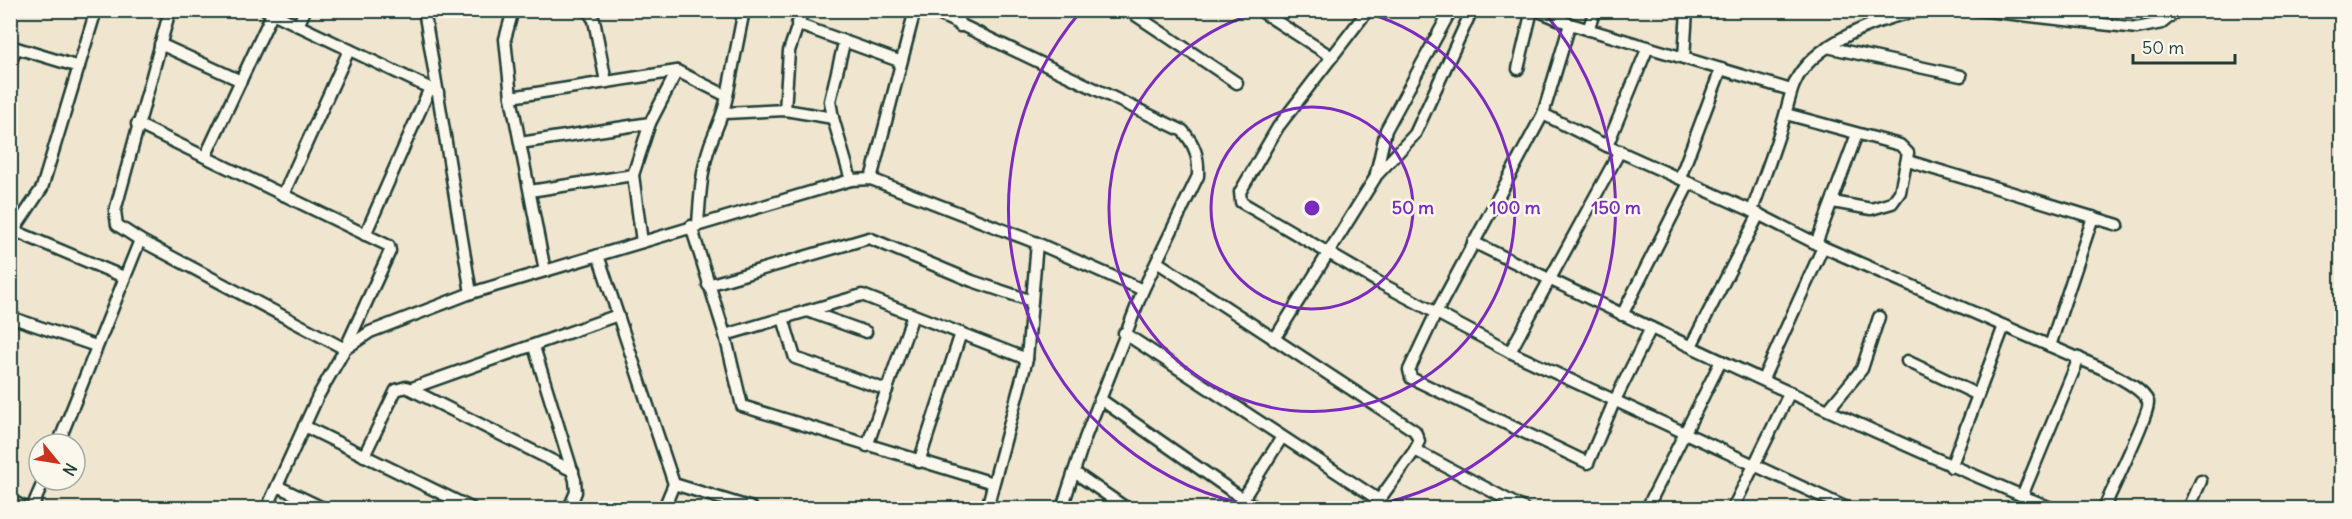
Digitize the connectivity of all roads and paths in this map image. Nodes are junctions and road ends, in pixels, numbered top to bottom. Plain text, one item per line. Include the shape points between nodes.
1 (96, 10) edge
2 (170, 10) edge
3 (305, 10) edge
4 (424, 10) edge
5 (513, 10) edge
6 (587, 10) edge
7 (744, 10) edge
8 (803, 10) edge
9 (915, 10) edge
10 (930, 10) edge
11 (955, 10) edge
12 (1128, 10) edge
13 (1259, 10) edge
14 (1368, 10) edge
15 (1451, 10) edge
16 (1472, 10) edge
17 (1534, 10) edge
18 (1595, 10) edge
19 (1687, 10) edge
20 (1927, 10) edge
21 (1977, 10) edge
22 (2178, 10) edge
23 (269, 12) edge
24 (797, 24) junction
25 (1570, 24) junction
26 (298, 26) junction
27 (960, 26) junction
28 (1588, 30) junction
29 (844, 43) junction
30 (160, 44) junction
31 (13, 47) edge
32 (1648, 47) junction
33 (1827, 47) junction
34 (349, 50) junction
35 (1332, 57) junction
36 (1684, 58) junction
37 (899, 61) junction
38 (10, 64) edge
39 (79, 67) junction
40 (1518, 69) dead end
41 (1721, 69) junction
42 (677, 71) junction
43 (1961, 76) dead end
44 (241, 81) junction
45 (606, 82) junction
46 (1237, 82) dead end
47 (434, 90) junction
48 (1791, 90) junction
49 (727, 96) junction
50 (511, 97) junction
51 (785, 110) junction
52 (724, 113) junction
53 (1543, 114) junction
54 (1786, 114) junction
55 (832, 118) junction
56 (650, 123) junction
57 (137, 124) junction
58 (1857, 134) junction
59 (520, 143) junction
60 (1607, 146) junction
61 (1620, 151) junction
62 (205, 157) junction
63 (1908, 160) junction
64 (633, 176) junction
65 (1375, 178) junction
66 (871, 179) junction
67 (851, 180) junction
68 (1684, 180) junction
69 (530, 191) junction
70 (283, 195) junction
71 (1833, 202) junction
72 (1756, 212) junction
73 (2093, 217) junction
74 (694, 225) junction
75 (2118, 225) dead end
76 (12, 230) edge
77 (365, 235) junction
78 (140, 240) junction
79 (642, 242) junction
80 (1473, 242) junction
81 (1037, 243) junction
82 (1819, 246) junction
83 (1329, 252) junction
84 (598, 255) junction
85 (1157, 262) junction
86 (545, 271) junction
87 (124, 277) junction
88 (1550, 280) junction
89 (708, 285) junction
90 (1143, 290) junction
91 (471, 293) junction
92 (1032, 301) junction
93 (807, 311) junction
94 (1436, 313) junction
95 (618, 315) junction
96 (913, 315) junction
97 (1622, 315) junction
98 (10, 317) edge
99 (1879, 317) dead end
100 (783, 318) junction
101 (2004, 326) junction
102 (1651, 328) junction
103 (866, 332) dead end
104 (961, 333) junction
105 (1124, 333) junction
106 (724, 335) junction
107 (1274, 340) junction
108 (96, 346) junction
109 (1691, 346) junction
110 (2050, 346) junction
111 (534, 347) junction
112 (345, 349) junction
113 (1510, 352) junction
114 (2079, 358) junction
115 (1027, 359) junction
116 (1721, 360) junction
117 (1907, 361) dead end
118 (1763, 380) junction
119 (412, 388) junction
120 (887, 390) junction
121 (1790, 392) junction
122 (1978, 395) junction
123 (1100, 399) junction
124 (1614, 402) junction
125 (1828, 410) junction
126 (304, 426) junction
127 (63, 432) edge
128 (1686, 435) junction
129 (1282, 437) junction
130 (867, 446) junction
131 (1415, 450) junction
132 (364, 456) junction
133 (919, 462) junction
134 (1754, 467) junction
135 (1951, 467) junction
136 (573, 471) junction
137 (1074, 472) junction
138 (2200, 481) dead end
139 (993, 483) junction
140 (674, 484) junction
141 (277, 486) junction
142 (39, 492) edge
143 (2022, 496) junction
144 (1243, 499) junction
145 (10, 500) edge
146 (1378, 504) edge
147 (26, 508) edge
148 (32, 508) edge
149 (267, 508) edge
150 (323, 508) edge
151 (471, 508) edge
152 (569, 508) edge
153 (664, 508) edge
154 (752, 508) edge
155 (987, 508) edge
156 (1062, 508) edge
157 (1126, 508) edge
158 (1256, 508) edge
159 (1523, 508) edge
160 (1647, 508) edge
161 (1733, 508) edge
162 (1846, 508) edge
163 (2051, 508) edge
164 (2104, 508) edge
165 (2189, 508) edge

1 - 39 street
2 - 30 street
3 - 26 street
4 - 47 street
5 - 50 street via 506,39
6 - 45 street via 594,20
7 - 49 street
8 - 24 street
9 - 37 street
10 - 27 street
11 - 27 street
12 - 46 street
13 - 35 street
14 - 35 street
15 - 65 street via 1386,130
16 - 65 street via 1415,134
17 - 25 street
17 - 40 street
18 - 28 street
19 - 36 street
20 - 33 street via 1868,26
21 - 22 street via 2137,28 2162,23
23 - 26 street
23 - 44 street
24 - 29 street
24 - 51 street via 789,51
25 - 28 street
25 - 53 street
26 - 34 street
27 - 85 street via 1183,131 1192,141 1199,159 1198,176
28 - 32 street
29 - 37 street
29 - 55 street via 832,87
30 - 44 street
30 - 57 street
31 - 38 street
31 - 39 street
32 - 36 street
32 - 60 street
33 - 43 street
33 - 48 street via 1804,68
34 - 47 street
34 - 70 street
35 - 83 street via 1278,127 1239,197 1241,202
36 - 41 street
37 - 66 street
39 - 76 street via 42,188
41 - 48 street
41 - 68 street
42 - 45 street
42 - 49 street
42 - 56 street
44 - 62 street
45 - 50 street
47 - 77 street
47 - 91 street
48 - 54 street
49 - 52 street
50 - 59 street
51 - 52 street
51 - 55 street
52 - 74 street via 700,181
53 - 60 street
53 - 80 street
54 - 58 street
54 - 72 street
55 - 67 street
56 - 59 street
56 - 64 street
57 - 62 street
57 - 78 street via 115,219 117,225
58 - 63 street via 1900,145 1908,153
58 - 71 street
59 - 69 street
60 - 61 street
61 - 68 street
61 - 88 street
62 - 70 street
63 - 71 street via 1900,192 1886,207 1860,209
63 - 73 street
64 - 69 street
64 - 79 street
65 - 83 street
66 - 67 street
66 - 81 street
67 - 74 street
68 - 72 street
68 - 97 street
69 - 86 street
70 - 77 street
71 - 82 street
72 - 82 street
72 - 109 street
73 - 75 street
73 - 110 street
74 - 79 street
74 - 89 street
76 - 87 street
77 - 112 street via 389,246 390,251
78 - 87 street
78 - 112 street
79 - 84 street
80 - 88 street
80 - 94 street
81 - 90 street
81 - 92 street
82 - 101 street
82 - 118 street
83 - 94 street
83 - 107 street
84 - 86 street
84 - 95 street
85 - 90 street
85 - 107 street
86 - 91 street
87 - 108 street
88 - 97 street
88 - 113 street
89 - 92 street via 869,238
89 - 106 street
90 - 105 street
91 - 112 street via 391,322
92 - 115 street
93 - 96 street via 862,295
93 - 100 street
93 - 103 street
94 - 113 street
94 - 124 street via 1409,370 1411,378 1588,463
95 - 111 street
95 - 140 street
96 - 104 street
96 - 120 street
97 - 102 street
98 - 108 street
99 - 125 street via 1862,369
100 - 106 street
100 - 120 street via 795,358
101 - 110 street
101 - 122 street
102 - 109 street
102 - 124 street
104 - 115 street
104 - 133 street
105 - 123 street
105 - 129 street
106 - 130 street via 742,406
107 - 131 street via 1414,431 1419,441
108 - 127 street
109 - 116 street
110 - 114 street
111 - 119 street
111 - 136 street
112 - 126 street
113 - 124 street
114 - 143 street
114 - 164 street via 2136,390 2149,405
115 - 139 street
116 - 118 street
116 - 128 street
117 - 122 street
118 - 121 street
119 - 132 street via 396,390
119 - 136 street
120 - 130 street
121 - 125 street
121 - 134 street
122 - 135 street
123 - 137 street
123 - 144 street
124 - 128 street
125 - 135 street
126 - 132 street
126 - 141 street
128 - 134 street
128 - 160 street
129 - 144 street
129 - 146 street
130 - 133 street
131 - 146 street
131 - 159 street
132 - 151 street
133 - 139 street
134 - 161 street
134 - 162 street
135 - 143 street
136 - 152 street via 576,492
137 - 156 street
137 - 157 street
138 - 165 street
139 - 155 street
140 - 153 street
140 - 154 street
141 - 149 street
141 - 150 street
142 - 148 street
143 - 163 street
144 - 158 street
145 - 147 street

